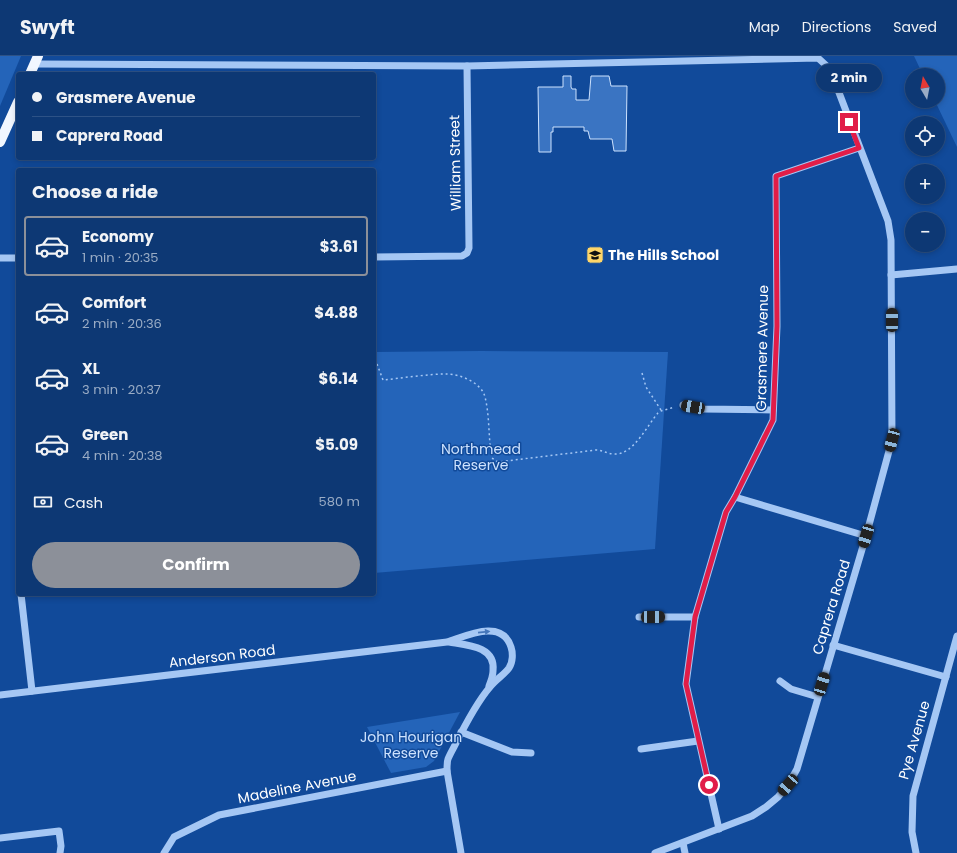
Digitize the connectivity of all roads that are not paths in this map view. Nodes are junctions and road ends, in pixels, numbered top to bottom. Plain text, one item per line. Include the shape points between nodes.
1 (36, 60) edge
2 (467, 66) junction
3 (31, 72) edge
4 (16, 106) edge
5 (0, 142) edge
6 (859, 148) junction
7 (376, 257) edge
8 (0, 258) edge
9 (16, 258) edge
10 (957, 269) edge
11 (891, 275) junction
12 (683, 406) road end
13 (773, 410) junction
14 (735, 497) junction
15 (866, 536) junction
16 (21, 596) edge
17 (639, 617) dead end
18 (695, 617) junction
19 (957, 636) edge
20 (447, 642) junction
21 (834, 645) junction
22 (946, 677) junction
23 (780, 681) dead end
24 (489, 688) junction
25 (32, 691) junction
26 (0, 695) edge
27 (818, 697) junction
28 (461, 732) junction
29 (698, 741) junction
30 (641, 749) dead end
31 (531, 753) dead end
32 (447, 771) junction
33 (719, 829) junction
34 (0, 838) edge
35 (683, 843) junction
36 (60, 853) edge
37 (164, 853) edge
38 (461, 853) edge
39 (655, 853) edge
40 (685, 853) edge
41 (916, 853) edge

1 - 2 street
1 - 3 main road
2 - 6 street, Caprera Road via 818,58 830,69
2 - 7 street, William Street via 467,253 462,256
4 - 5 main road
6 - 11 street, Caprera Road via 888,221
6 - 13 street, Grasmere Avenue via 776,176 777,326
8 - 9 street
10 - 11 street
11 - 15 street, Caprera Road via 892,440
12 - 13 street via 703,409
13 - 14 street, Grasmere Avenue via 773,420
14 - 15 street
14 - 18 street, Grasmere Avenue via 726,512
15 - 21 street, Caprera Road
16 - 25 street
17 - 18 street
18 - 29 street, Grasmere Avenue via 686,684
19 - 22 street, Pye Avenue
20 - 24 street, Anderson Road via 473,646 486,652 493,667
20 -> 24 street, Anderson Road via 486,631 504,634 511,646 512,661 509,668
20 - 25 street, Anderson Road
21 - 22 street
21 - 27 street, Caprera Road
22 - 41 street, Pye Avenue via 913,796 912,832
23 - 27 street via 791,689
24 - 28 street, Anderson Road
25 - 26 street, Anderson Road
27 - 33 street, Caprera Road via 797,769 788,785 778,797 752,816
28 - 31 street via 512,752
28 - 32 street, Anderson Road via 448,759
29 - 30 street
29 - 33 street, Grasmere Avenue
32 - 37 street, Madeline Avenue via 219,816 174,837
32 - 38 street
33 - 35 street, Caprera Road
34 - 36 street via 58,831
35 - 39 street, Caprera Road
35 - 40 street

